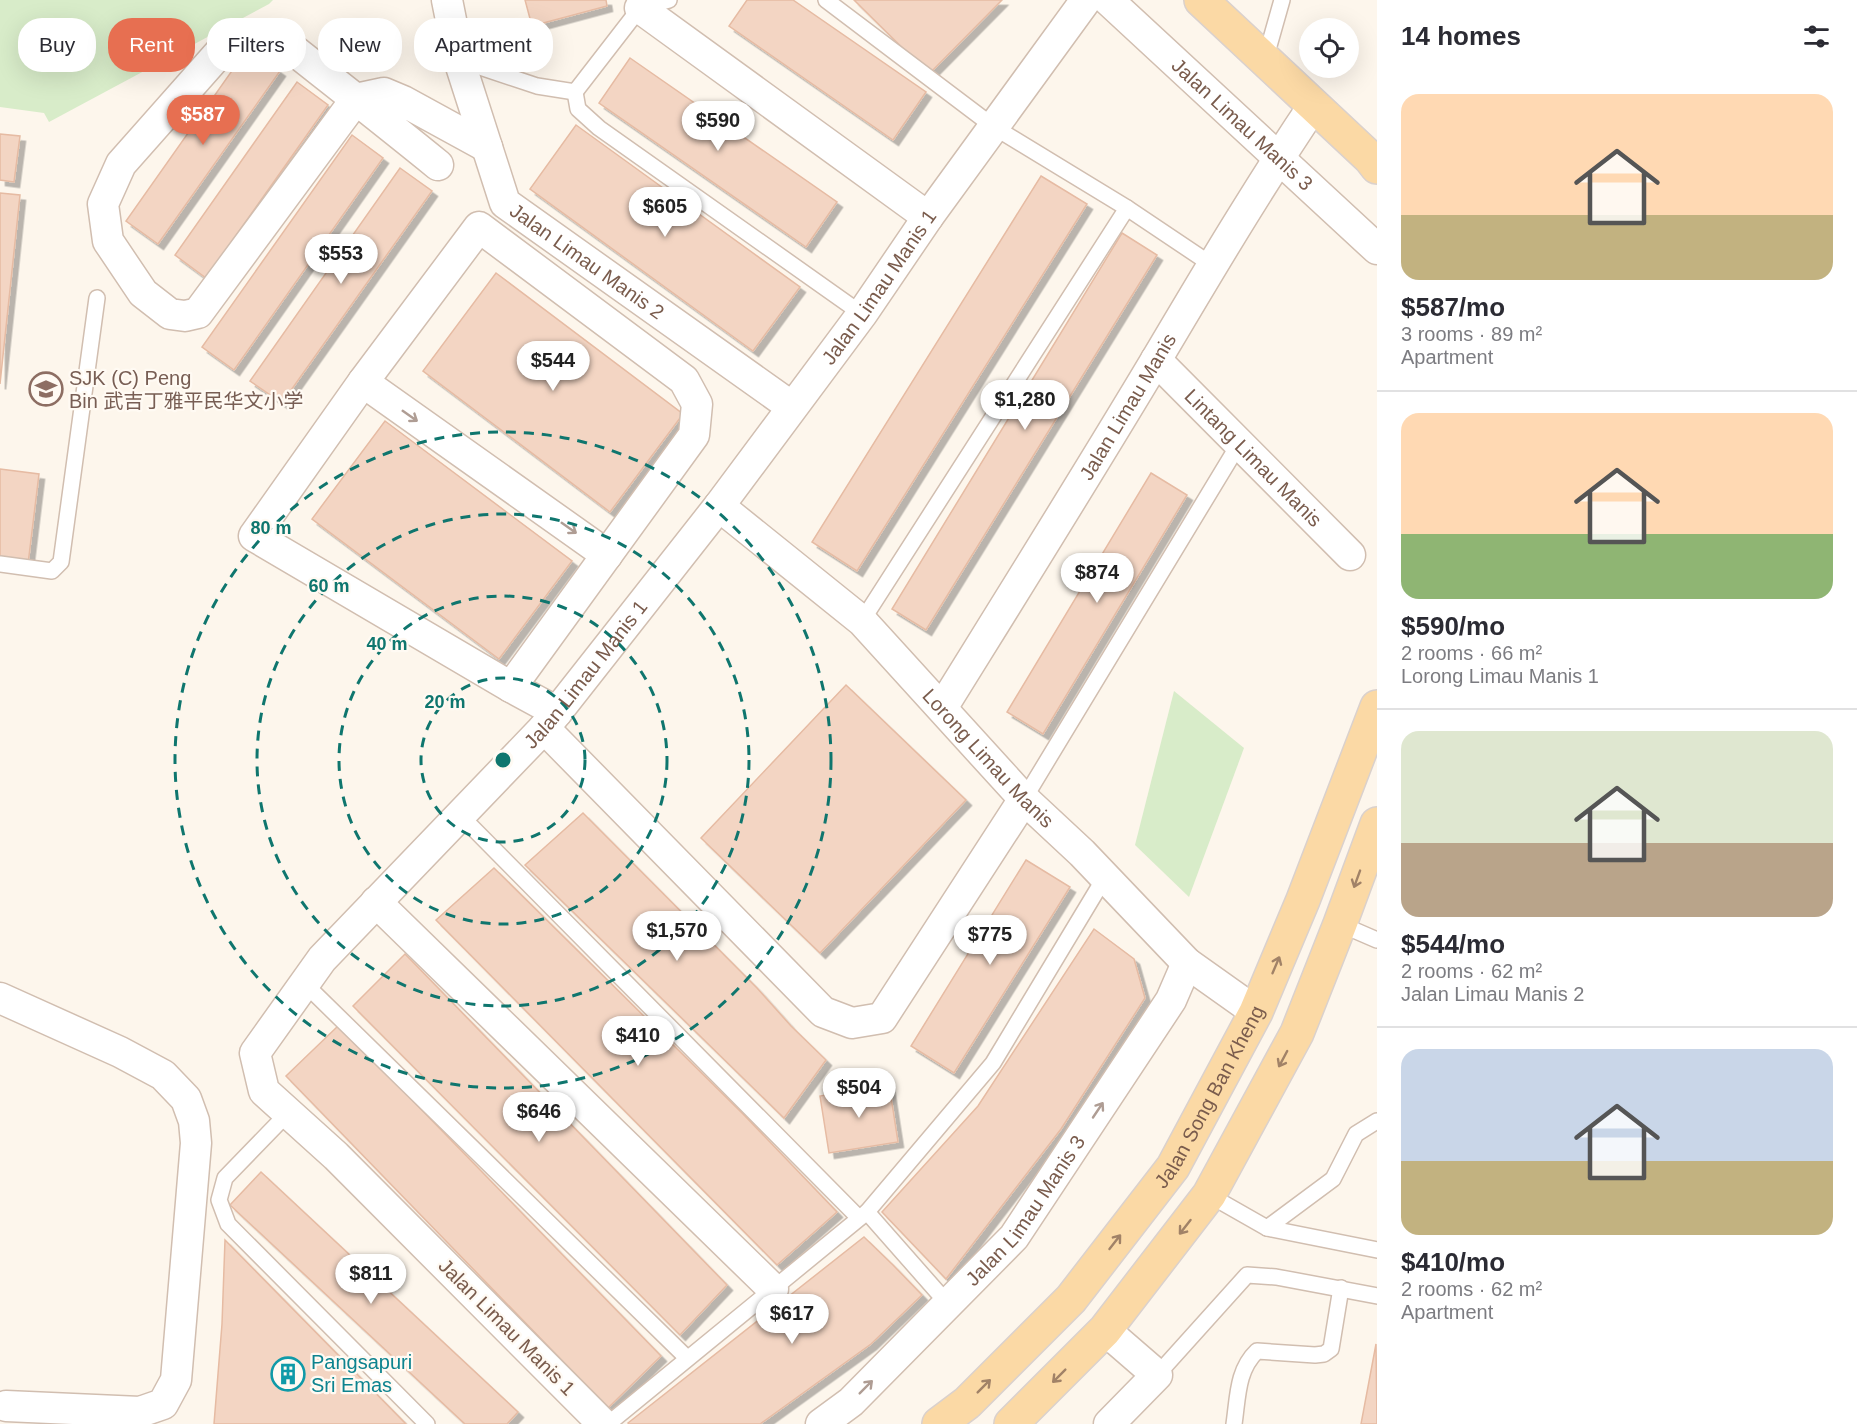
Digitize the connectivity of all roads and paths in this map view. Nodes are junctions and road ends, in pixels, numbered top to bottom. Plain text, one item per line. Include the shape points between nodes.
1 (447, 0) edge
2 (669, 0) edge
3 (826, 0) edge
4 (1086, 0) edge
5 (1108, 0) edge
6 (1201, 0) edge
7 (1282, 0) edge
8 (640, 8) junction
9 (451, 18) edge
10 (1265, 60) junction
11 (463, 72) edge
12 (495, 72) edge
13 (575, 92) junction
14 (356, 99) junction
15 (1314, 105) junction
16 (994, 127) junction
17 (487, 147) junction
18 (1279, 158) junction
19 (1375, 162) edge
20 (438, 165) dead end
21 (1127, 208) junction
22 (928, 218) junction
23 (1377, 249) edge
24 (1212, 265) junction
25 (98, 298) dead end
26 (862, 314) junction
27 (1156, 360) junction
28 (363, 382) junction
29 (792, 407) junction
30 (1239, 444) junction
31 (719, 506) junction
32 (607, 555) junction
33 (1350, 555) dead end
34 (0, 564) edge
35 (862, 621) junction
36 (511, 687) junction
37 (1377, 707) edge
38 (942, 708) junction
39 (551, 720) junction
40 (1024, 799) junction
41 (460, 815) junction
42 (1377, 824) edge
43 (1104, 877) junction
44 (376, 902) junction
45 (1340, 924) junction
46 (1377, 940) edge
47 (1187, 963) junction
48 (305, 984) junction
49 (0, 998) edge
50 (1256, 1012) junction
51 (288, 1113) junction
52 (1377, 1121) edge
53 (1209, 1195) junction
54 (863, 1215) junction
55 (1267, 1228) junction
56 (1377, 1250) edge
57 (1341, 1288) junction
58 (773, 1289) junction
59 (1377, 1296) edge
60 (948, 1304) junction
61 (1105, 1330) junction
62 (687, 1358) junction
63 (1156, 1375) junction
64 (5, 1410) edge
65 (427, 1424) edge
66 (606, 1424) edge
67 (821, 1424) edge
68 (939, 1424) edge
69 (1011, 1424) edge
70 (1108, 1424) edge
71 (1234, 1424) edge

1 - 9 street, Jalan Limau Manis 2
2 - 8 lane
3 - 16 lane
4 - 16 street, Jalan Limau Manis 1
5 - 18 street, Jalan Limau Manis 3
6 - 10 main road
7 - 10 lane
8 - 13 lane
8 - 22 street
10 - 15 main road
11 - 17 street, Jalan Limau Manis 2
12 - 13 lane via 537,86
13 - 26 lane via 578,109 599,128
14 - 14 street via 276,36 229,42 121,164 103,204 108,241 143,293 170,314 198,313
14 - 17 street via 384,93
14 - 20 street
15 - 18 street, Jalan Limau Manis
15 - 19 main road
16 - 21 lane
16 - 22 street, Jalan Limau Manis 1
17 - 29 street, Jalan Limau Manis 2 via 505,203
18 - 23 street, Jalan Limau Manis 3
18 - 24 street, Jalan Limau Manis
21 - 24 lane
21 - 35 lane
22 - 26 street, Jalan Limau Manis 1
24 - 27 street, Jalan Limau Manis
25 - 34 lane via 61,562 52,571
26 - 29 street, Jalan Limau Manis 1
27 - 30 street, Lintang Limau Manis
27 - 38 street, Jalan Limau Manis
28 -> 32 street
28 - 32 street via 479,226 684,380 697,404 694,435
28 - 36 street via 254,536
29 - 31 street, Jalan Limau Manis 1
30 - 33 street, Lintang Limau Manis
30 - 40 lane
31 - 35 street, Lorong Limau Manis
31 - 39 street, Jalan Limau Manis 1
32 - 36 street
35 - 38 street, Lorong Limau Manis
36 - 39 street
50 -> 37 main road, Jalan Song Ban Kheng
38 - 40 street, Lorong Limau Manis
39 - 40 street via 824,1012 852,1023 882,1018
39 - 41 street, Jalan Limau Manis 1
40 - 43 street, Lorong Limau Manis
41 - 44 street, Jalan Limau Manis 1
41 - 54 lane
42 -> 45 main road
43 - 47 street, Lorong Limau Manis
43 - 54 lane via 993,1063
44 - 48 street, Jalan Limau Manis 1 via 322,959
44 - 58 street
45 - 46 lane
45 -> 53 main road via 1297,1033
47 - 50 street, Lorong Limau Manis
60 -> 47 street, Jalan Limau Manis 3 via 1014,1237 1171,1000
48 - 51 street, Jalan Limau Manis 1 via 255,1053 264,1091
48 - 62 lane
49 - 64 street via 120,1052 163,1076 186,1099 196,1143 176,1380 163,1404 140,1412
68 -> 50 main road, Jalan Song Ban Kheng via 968,1403 1071,1299 1173,1167
51 - 65 lane via 225,1178 219,1200 228,1224
51 - 66 street, Jalan Limau Manis 1
52 - 55 lane via 1356,1134 1333,1179
53 - 55 lane
53 -> 61 main road
54 - 58 lane
54 - 60 lane
55 - 56 lane
57 - 59 lane
57 - 63 lane via 1247,1275
57 - 71 lane via 1331,1349 1316,1355 1257,1351 1242,1371
58 - 62 lane
67 -> 60 street, Jalan Limau Manis 3 via 851,1402
61 - 63 street
61 -> 69 main road
62 - 66 lane
63 - 70 street

